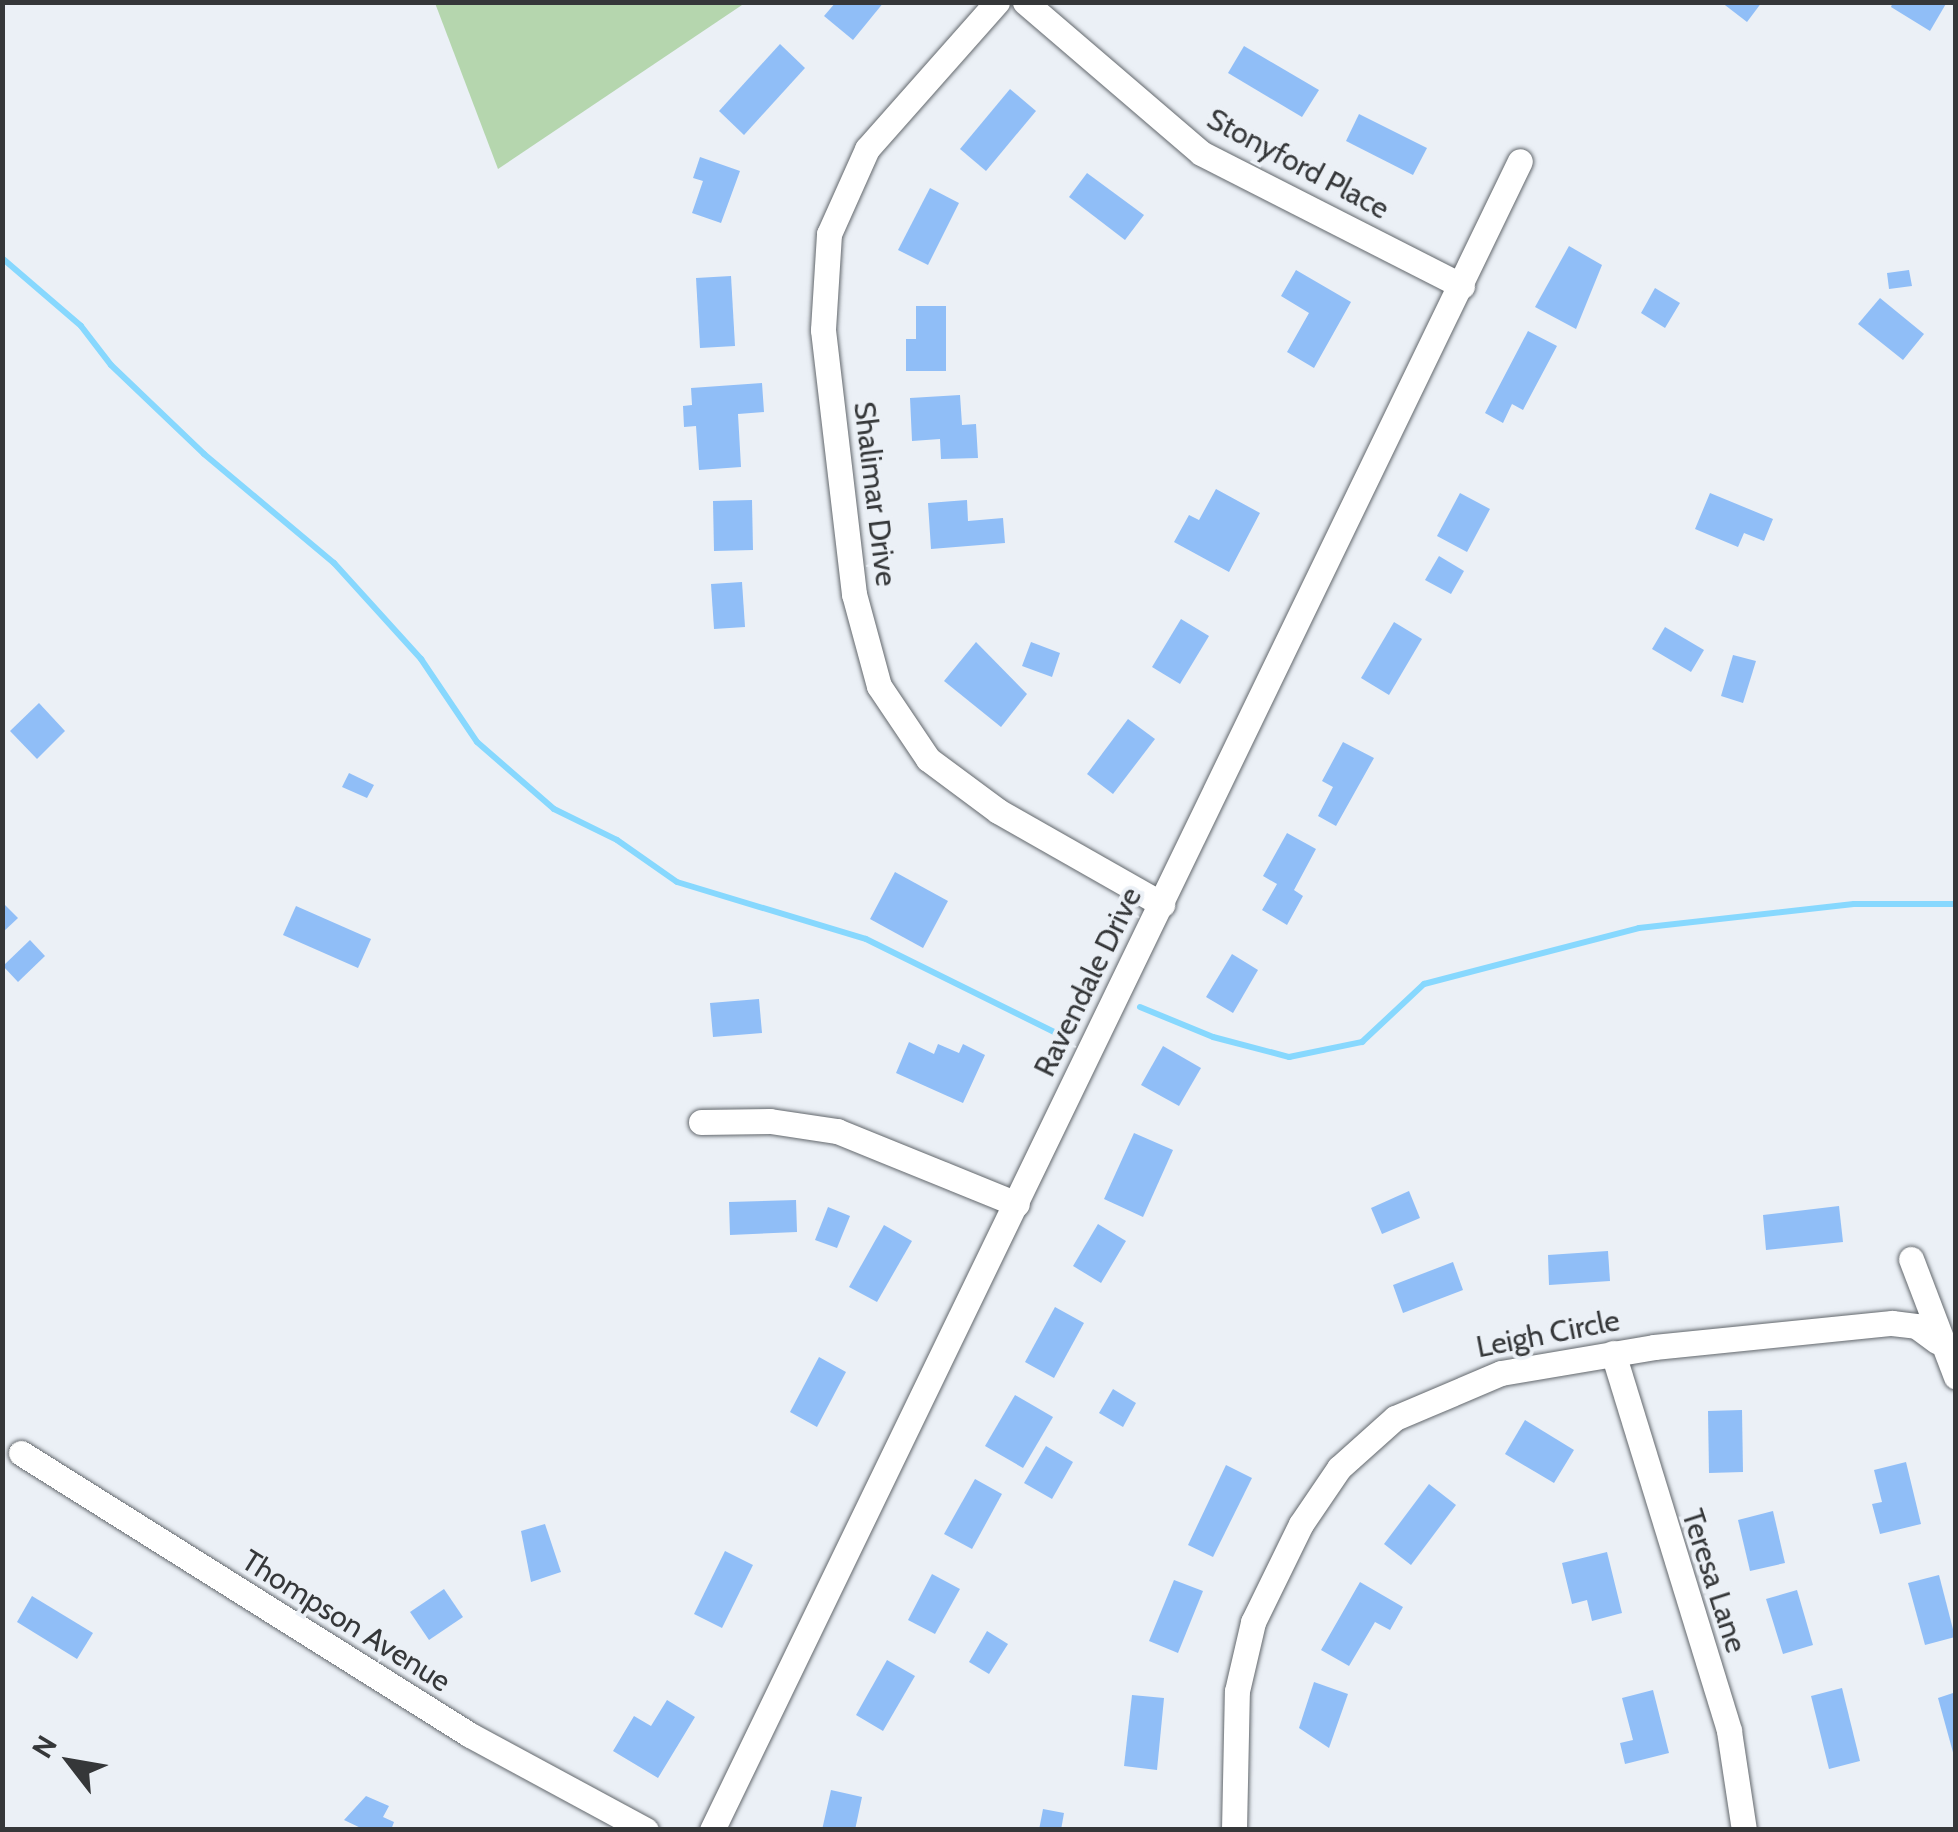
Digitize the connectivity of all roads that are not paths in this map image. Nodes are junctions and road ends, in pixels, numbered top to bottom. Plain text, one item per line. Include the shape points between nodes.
1 (996, 2) edge
2 (1025, 2) edge
3 (1520, 161) dead end
4 (1462, 286) junction
5 (1162, 904) junction
6 (701, 1122) dead end
7 (1016, 1204) junction
8 (1911, 1259) dead end
9 (1938, 1341) junction
10 (1613, 1353) junction
11 (1956, 1376) edge
12 (22, 1453) dead end
13 (646, 1830) edge
14 (712, 1830) edge
15 (1234, 1830) edge
16 (1744, 1830) edge

1 - 5 street, Shalimar Drive via 867,149 829,234 822,330 854,594 880,686 928,759 998,811
2 - 4 street, Stonyford Place via 1201,153
3 - 4 street, Ravendale Drive
4 - 5 street, Ravendale Drive
5 - 7 street, Ravendale Drive
6 - 7 street via 770,1121 838,1131
7 - 14 street, Ravendale Drive
8 - 9 street
9 - 10 street, Leigh Circle via 1916,1326 1892,1322
9 - 11 street
10 - 15 street, Leigh Circle via 1458,1387 1395,1418 1339,1468 1301,1524 1248,1638 1238,1691
10 - 16 street, Teresa Lane via 1729,1731
12 - 13 street, Thompson Avenue via 470,1735

